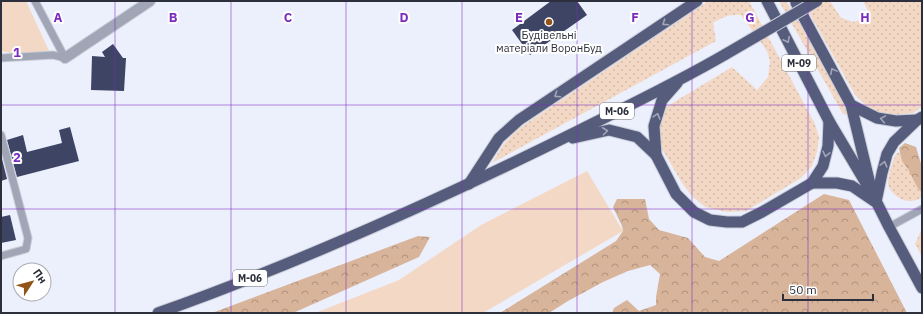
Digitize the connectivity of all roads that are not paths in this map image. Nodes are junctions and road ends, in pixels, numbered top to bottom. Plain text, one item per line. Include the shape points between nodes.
1 (35, 1) edge
2 (150, 1) edge
3 (697, 1) edge
4 (817, 1) edge
5 (768, 2) edge
6 (796, 2) edge
7 (1, 58) edge
8 (65, 58) junction
9 (680, 79) junction
10 (851, 105) junction
11 (920, 118) edge
12 (829, 121) junction
13 (1, 135) edge
14 (554, 143) junction
15 (656, 155) junction
16 (812, 183) junction
17 (469, 184) junction
18 (874, 198) junction
19 (922, 209) edge
20 (889, 227) junction
21 (1, 256) edge
22 (922, 288) edge
23 (158, 313) edge

1 - 8 lane
2 - 8 street
3 -> 17 highway via 520,120 499,138
4 - 9 highway, М-06, bridge
5 -> 12 highway, М-09
10 -> 6 highway, М-09
7 - 8 lane via 53,55
9 - 14 highway, М-06
15 -> 9 highway via 654,126 662,100
11 -> 10 highway via 896,121 877,118
10 - 18 highway, М-09
18 -> 11 highway via 887,154 894,142
12 -> 16 highway via 828,146 823,166
12 - 18 highway, М-09
13 - 21 lane via 28,238 26,249
14 -> 15 highway via 609,130 636,137
14 - 17 highway, М-06
15 - 16 highway via 676,194 694,212 710,220 742,222
16 - 18 highway via 852,186
17 - 23 highway, М-06 via 343,241
18 - 20 highway, М-09
19 - 20 lane
20 - 22 highway, М-09

